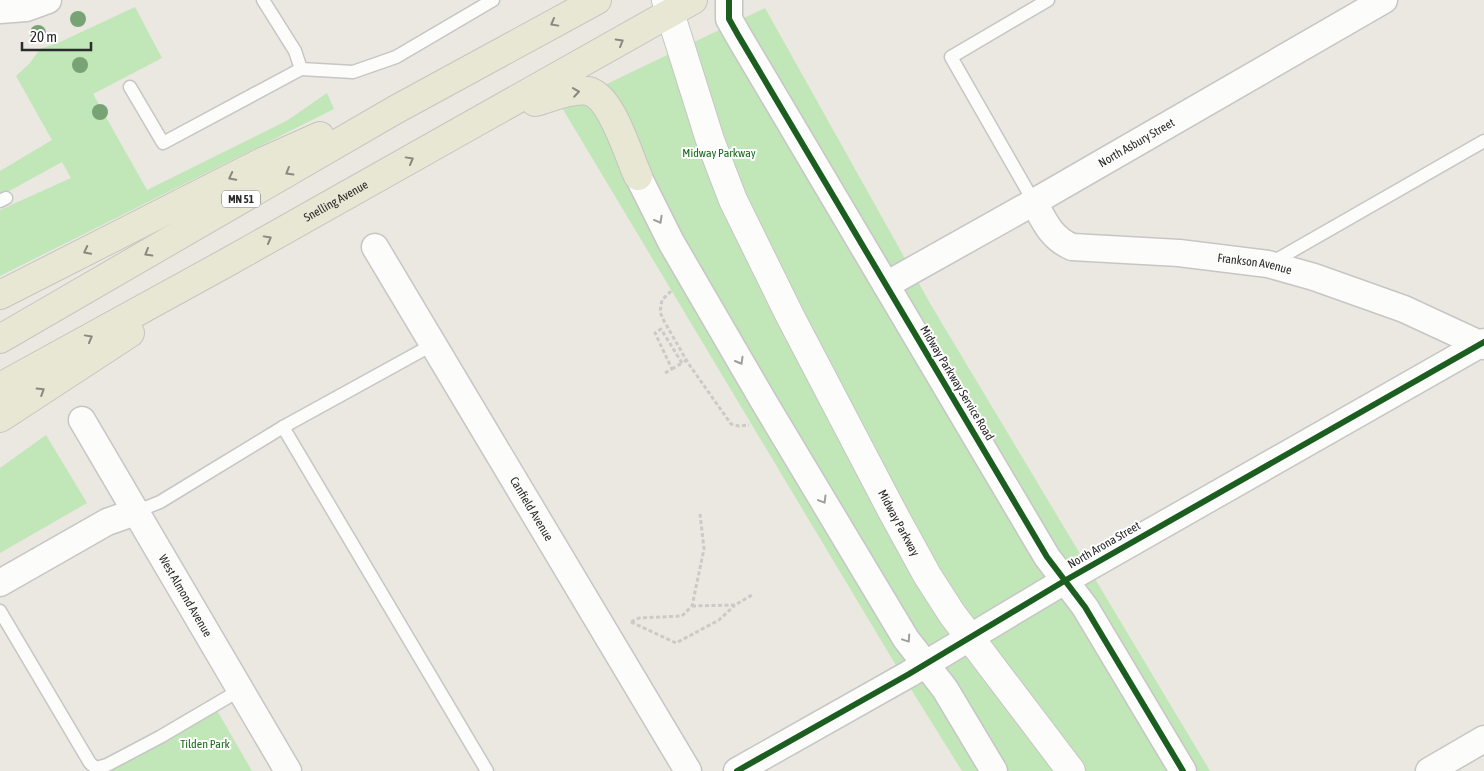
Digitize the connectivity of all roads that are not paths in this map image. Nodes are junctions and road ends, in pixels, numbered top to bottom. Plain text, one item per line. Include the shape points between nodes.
1 (48, 0) edge
2 (264, 0) edge
3 (493, 0) edge
4 (597, 0) edge
5 (728, 0) edge
6 (1048, 0) edge
7 (1384, 0) edge
8 (676, 4) edge
9 (0, 10) edge
10 (484, 62) junction
11 (301, 69) junction
12 (130, 87) dead end
13 (495, 113) junction
14 (1484, 141) edge
15 (638, 176) joint
16 (1034, 202) junction
17 (375, 247) dead end
18 (226, 263) junction
19 (1268, 264) junction
20 (886, 284) junction
21 (0, 295) edge
22 (0, 339) edge
23 (1483, 344) edge
24 (432, 345) junction
25 (0, 387) edge
26 (0, 418) edge
27 (82, 420) dead end
28 (283, 427) junction
29 (135, 512) junction
30 (1066, 580) junction
31 (0, 583) edge
32 (0, 611) edge
33 (970, 637) junction
34 (927, 664) junction
35 (240, 690) junction
36 (1484, 740) edge
37 (288, 771) edge
38 (487, 771) edge
39 (688, 771) edge
40 (737, 771) edge
41 (994, 771) edge
42 (1071, 771) edge
43 (1183, 771) edge
44 (1428, 771) edge

1 - 9 street via 26,8
2 - 11 lane via 295,51
3 - 11 lane via 396,58 353,72
4 -> 10 main road, MN 51
5 - 20 street, Midway Parkway Service Road via 729,19
6 - 16 lane via 952,56
7 - 16 street, North Asbury Street
13 -> 8 main road, Snelling Avenue
8 - 33 street, Midway Parkway via 710,140 756,250 927,575
10 -> 21 main road via 264,161
10 -> 22 main road, MN 51 via 395,110
11 - 12 lane via 163,143
13 -> 15 main road via 572,92 591,92 612,114
18 -> 13 main road, Snelling Avenue
14 - 19 lane
15 -> 34 street via 671,242 764,402 906,639
16 - 19 street, Frankson Avenue via 1051,232 1060,242 1072,247 1180,253
16 - 20 street, North Asbury Street
17 - 24 street, Canfield Avenue
25 -> 18 main road, Snelling Avenue
26 -> 18 main road via 112,346
19 - 23 street, Frankson Avenue via 1404,309
20 - 30 street, Midway Parkway Service Road via 1047,557
23 - 30 street, North Arona Street
24 - 28 lane
24 - 39 street, Canfield Avenue
27 - 29 street, West Almond Avenue
28 - 29 lane via 160,502
28 - 38 lane
29 - 31 street via 107,522
29 - 35 street, West Almond Avenue
30 - 33 street, North Arona Street
30 - 43 street, Midway Parkway Service Road
32 - 35 lane via 90,763 96,768 160,737
33 - 34 street, North Arona Street
33 - 42 street, Midway Parkway
34 - 40 street, North Arona Street
34 - 41 street
35 - 37 street, West Almond Avenue
36 - 44 street

